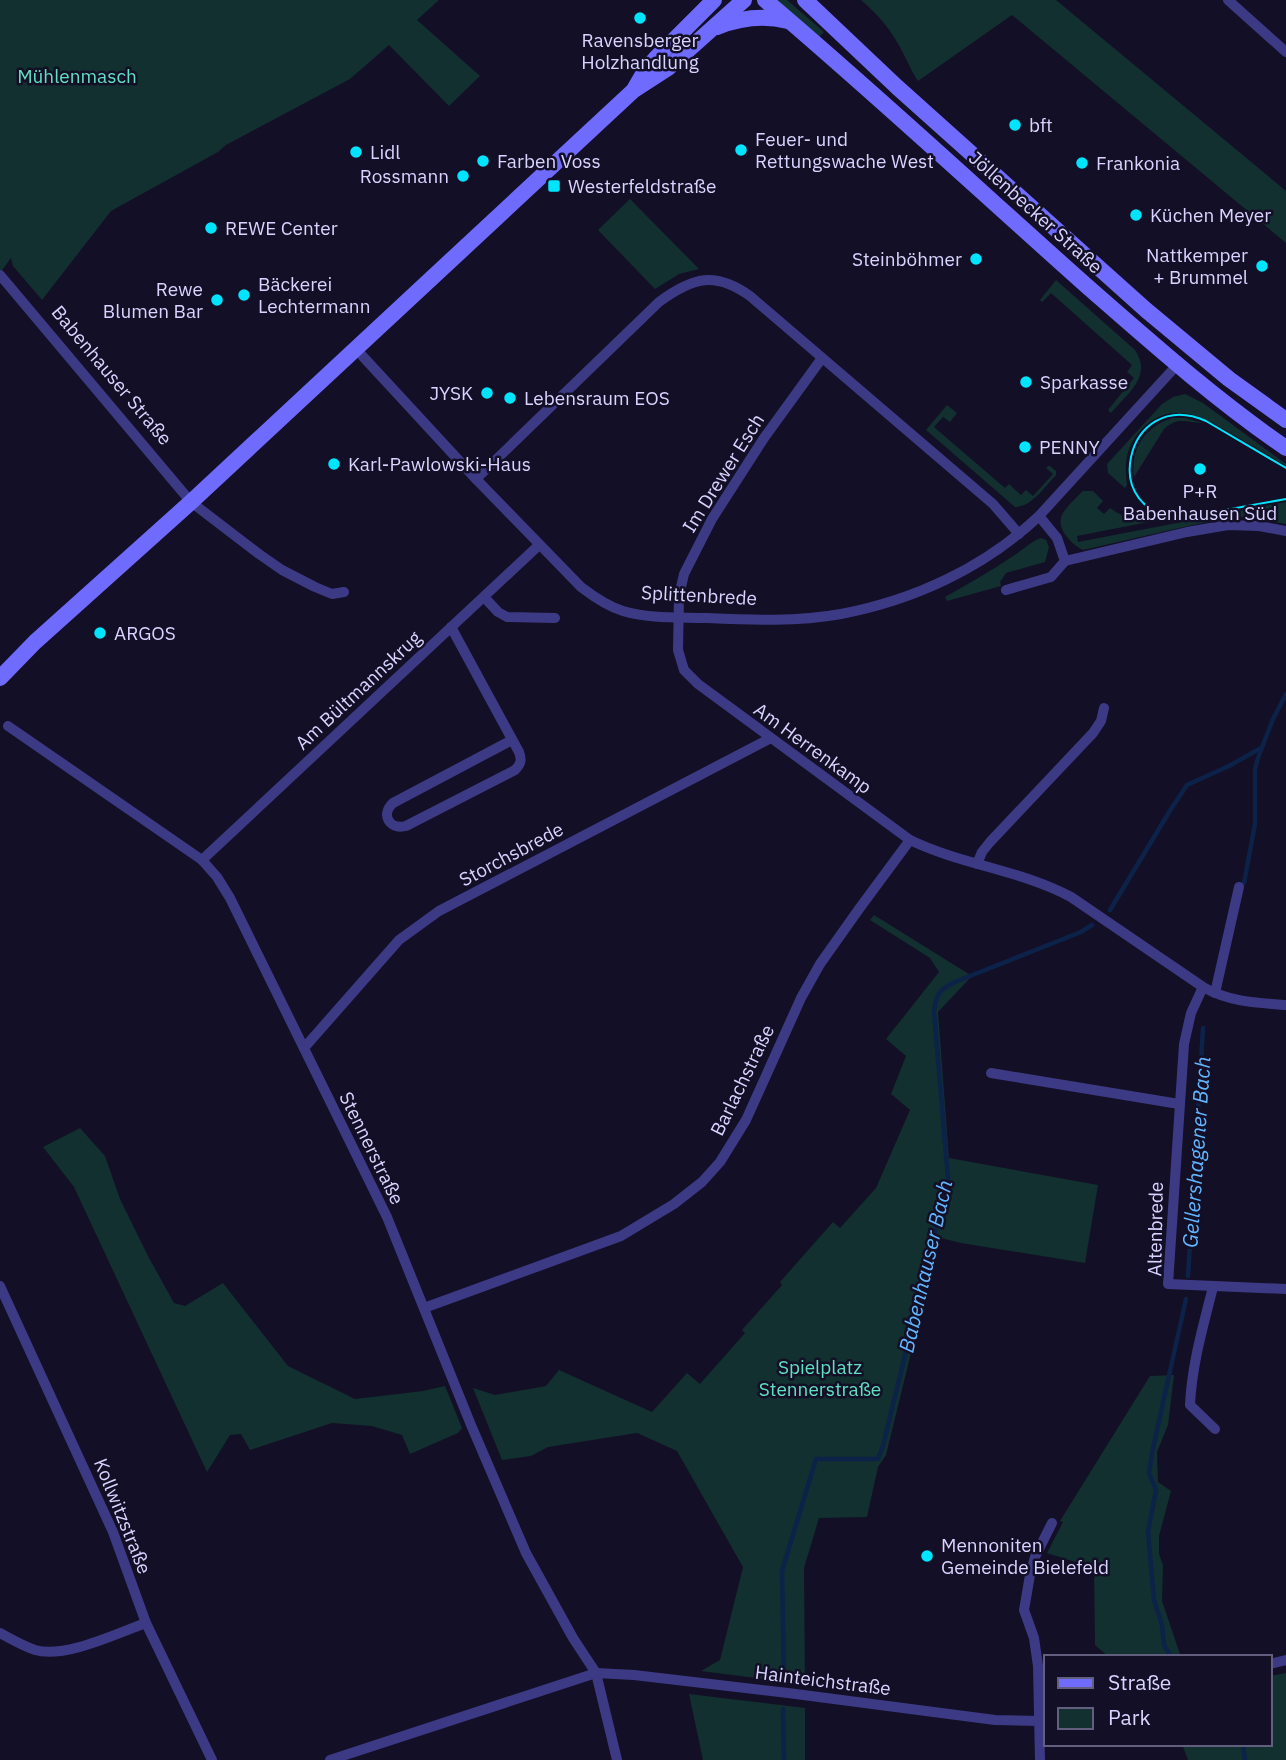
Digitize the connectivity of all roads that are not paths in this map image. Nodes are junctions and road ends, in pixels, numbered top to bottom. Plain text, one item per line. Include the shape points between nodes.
1 (714, 0) edge
2 (744, 0) edge
3 (765, 0) edge
4 (1228, 0) edge
5 (807, 1) edge
6 (790, 22) junction
7 (712, 29) junction
8 (1286, 52) edge
9 (634, 90) junction
10 (0, 275) edge
11 (1191, 348) junction
12 (355, 349) junction
13 (822, 358) junction
14 (1177, 365) junction
15 (1286, 420) edge
16 (1286, 448) edge
17 (475, 479) junction
18 (191, 502) junction
19 (1039, 516) junction
20 (1286, 531) edge
21 (1019, 534) junction
22 (538, 545) junction
23 (1065, 561) junction
24 (1006, 590) dead end
25 (344, 592) dead end
26 (484, 597) junction
27 (678, 617) junction
28 (555, 618) dead end
29 (451, 627) junction
30 (0, 678) edge
31 (1104, 708) dead end
32 (8, 726) dead end
33 (771, 738) junction
34 (512, 740) junction
35 (911, 841) junction
36 (202, 860) junction
37 (977, 864) junction
38 (1240, 887) dead end
39 (1203, 987) junction
40 (1215, 993) junction
41 (1286, 1005) edge
42 (304, 1048) junction
43 (991, 1073) dead end
44 (1179, 1104) junction
45 (0, 1286) edge
46 (1213, 1287) junction
47 (1286, 1289) edge
48 (424, 1308) junction
49 (1215, 1429) dead end
50 (1052, 1523) dead end
51 (146, 1623) junction
52 (0, 1633) edge
53 (596, 1673) junction
54 (1043, 1720) edge
55 (365, 1755) edge
56 (212, 1760) edge
57 (330, 1760) edge
58 (617, 1760) edge
59 (1040, 1760) edge

1 - 9 main road via 655,58
2 - 7 main road
3 - 6 main road, Jöllenbecker Straße
4 - 8 street
5 - 11 main road, Jöllenbecker Straße
6 - 7 main road via 751,18
6 - 14 main road, Jöllenbecker Straße
7 - 9 main road via 668,68
9 - 12 main road
10 - 18 street, Babenhauser Straße
11 - 14 main road, Splittenbrede
11 - 15 main road, Jöllenbecker Straße
12 - 17 street, Splittenbrede
12 - 18 main road
13 - 17 street via 737,287 710,280 690,283 659,302
13 - 21 street via 993,504
13 - 27 street, Im Drewer Esch via 712,519 684,574
14 - 16 main road, Jöllenbecker Straße
14 - 19 street, Splittenbrede
17 - 22 street, Splittenbrede
18 - 25 street, Babenhauser Straße via 282,570 332,594
18 - 30 main road
19 - 21 street, Splittenbrede
19 - 23 street via 1057,538
20 - 23 street via 1227,525
21 - 27 street, Splittenbrede via 953,576 915,594 865,608 776,620
22 - 26 street, Am Bültmannskrug
22 - 27 street, Splittenbrede via 603,602 623,611
23 - 24 street via 1051,578
26 - 28 street via 507,617
26 - 29 street, Am Bültmannskrug
27 - 33 street, Am Herrenkamp via 678,650 684,670
29 - 34 street
29 - 36 street, Am Bültmannskrug
31 - 37 street via 1093,733 990,842
32 - 36 street, Stennerstraße
33 - 35 street, Am Herrenkamp
33 - 42 street, Storchsbrede via 439,911 399,940
34 - 34 street via 393,803 386,814 388,820 399,828 406,826 515,770 521,759
35 - 37 street, Am Herrenkamp
35 - 48 street, Barlachstraße via 820,964 747,1121 702,1182 621,1236
36 - 42 street, Stennerstraße via 230,898
37 - 39 street, Am Herrenkamp via 1063,893
38 - 40 street
39 - 40 street, Am Herrenkamp
39 - 44 street, Altenbrede via 1187,1028
40 - 41 street, Am Herrenkamp
42 - 48 street, Stennerstraße via 383,1208
43 - 44 street
44 - 46 street, Altenbrede via 1168,1284
45 - 51 street, Kollwitzstraße via 113,1532
46 - 47 street
46 - 49 street via 1195,1357 1190,1405
48 - 53 street, Stennerstraße via 526,1553
50 - 54 street via 1035,1557 1024,1610 1034,1638
51 - 52 street via 72,1650 50,1652 36,1651
51 - 56 street, Kollwitzstraße
53 - 54 street, Hainteichstraße via 995,1720
53 - 55 street, Hainteichstraße
53 - 58 street
54 - 59 street
55 - 57 street, Hainteichstraße

